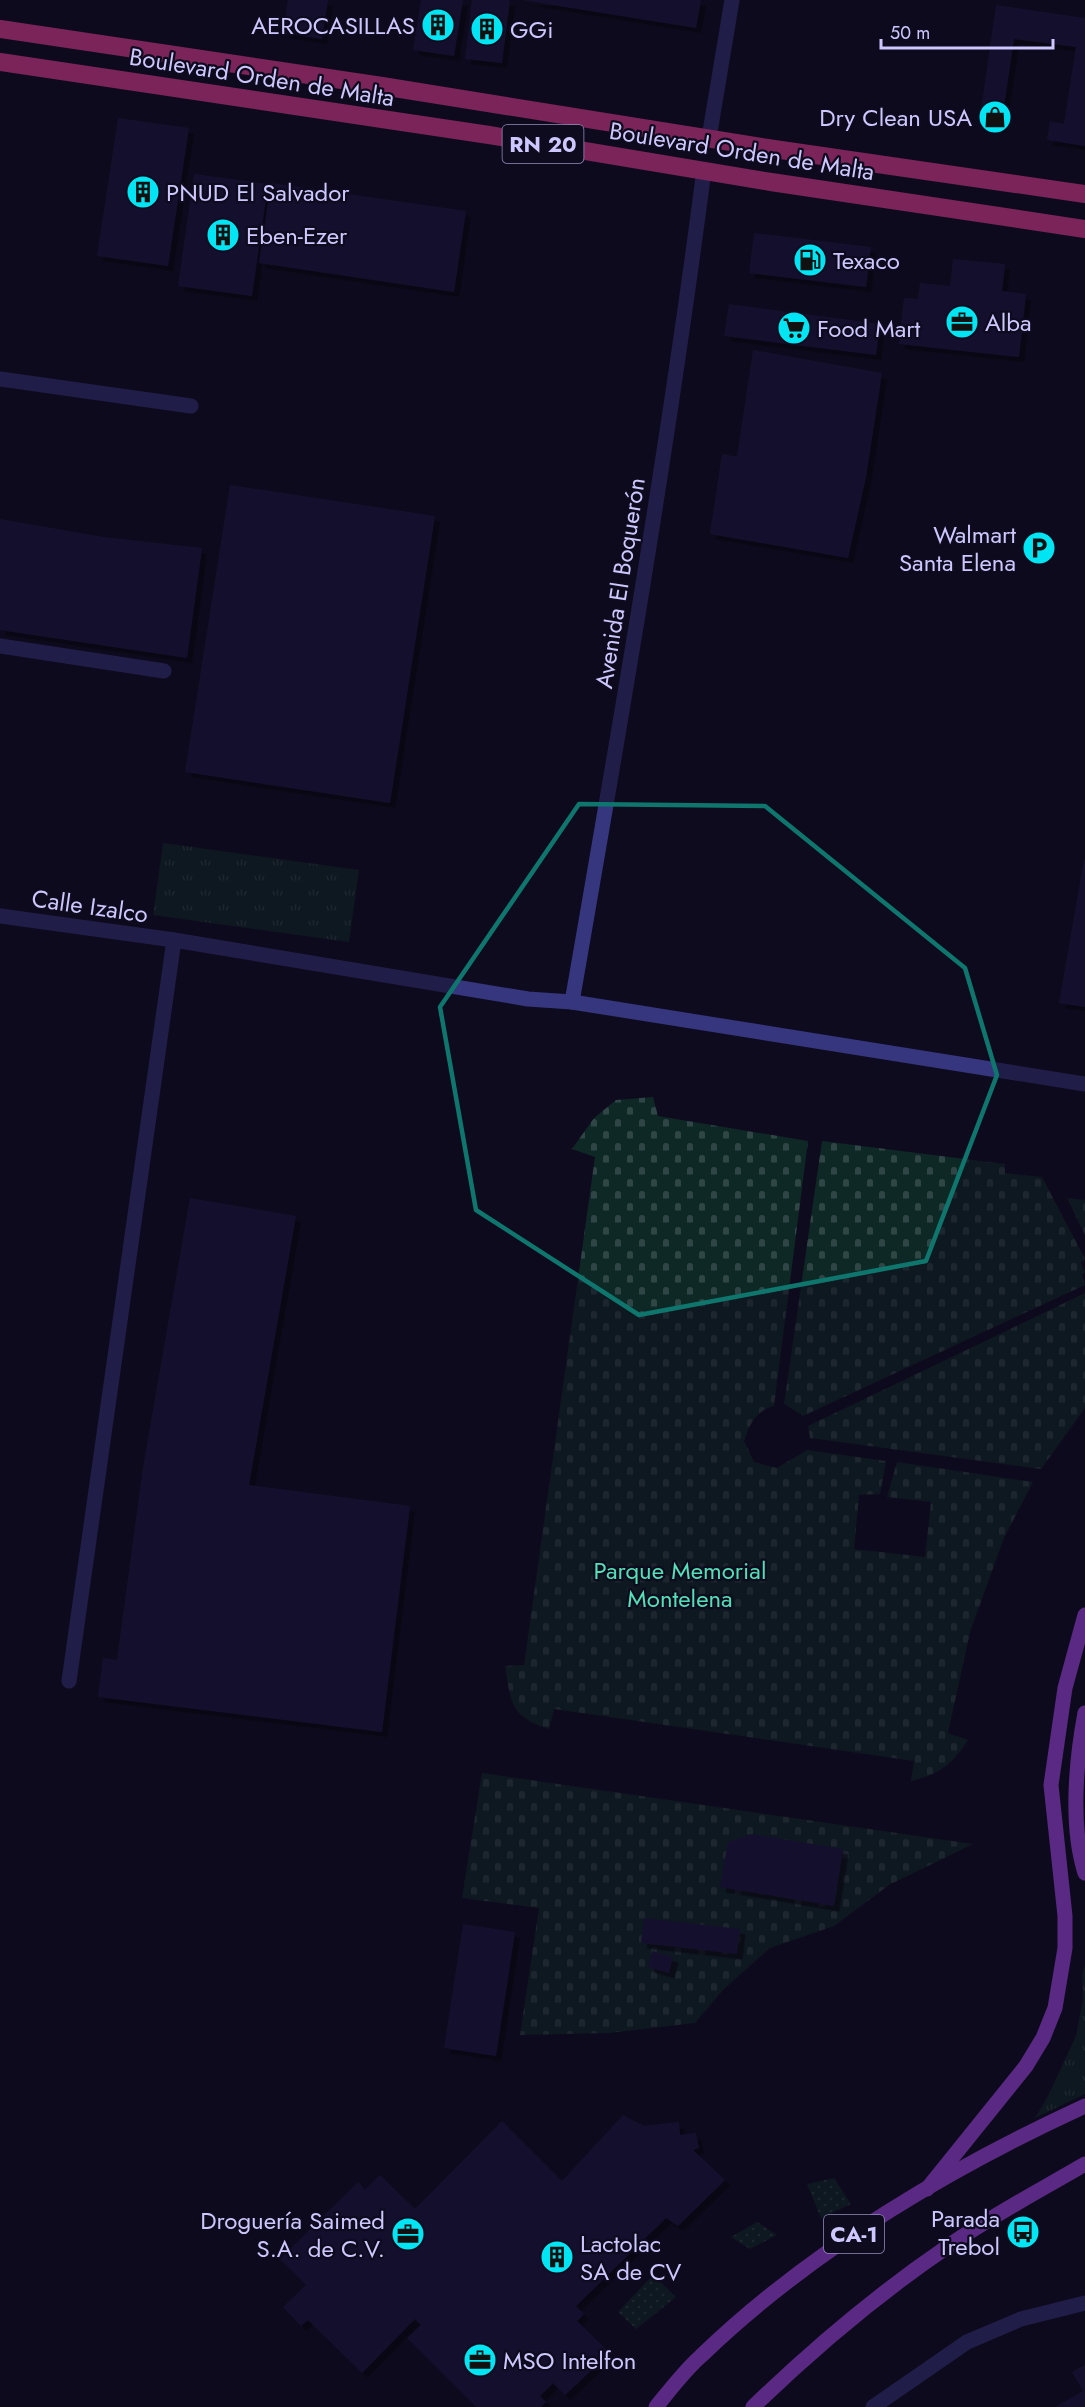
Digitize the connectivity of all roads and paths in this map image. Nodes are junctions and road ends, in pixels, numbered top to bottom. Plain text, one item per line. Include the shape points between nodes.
1 (732, 0) edge
2 (0, 28) edge
3 (0, 62) edge
4 (709, 138) junction
5 (704, 171) junction
6 (1085, 194) edge
7 (1085, 229) edge
8 (0, 379) edge
9 (191, 406) dead end
10 (0, 646) edge
11 (164, 671) dead end
12 (0, 916) edge
13 (174, 940) junction
14 (572, 1002) junction
15 (1085, 1084) edge
16 (1085, 1615) edge
17 (69, 1681) dead end
18 (1085, 1713) edge
19 (1085, 1873) edge
20 (1085, 2106) edge
21 (1085, 2164) edge
22 (927, 2189) junction
23 (1085, 2303) edge
24 (656, 2407) edge
25 (753, 2407) edge
26 (873, 2407) edge

1 - 4 street
2 - 4 highway, Boulevard Orden de Malta / RN 20
3 - 5 highway, Boulevard Orden de Malta / RN 20
4 - 6 highway, Boulevard Orden de Malta / RN 20
5 - 7 highway, Boulevard Orden de Malta / RN 20
5 - 14 street, Avenida El Boquerón via 632,657
8 - 9 street
10 - 11 street
12 - 13 street, Calle Izalco
13 - 14 street, Calle Izalco via 528,999
13 - 17 street
14 - 15 street, Calle Izalco
16 - 22 main road via 1065,1688 1051,1785 1065,1916 1065,1948 1055,2008 1026,2066
18 - 19 main road via 1078,1760 1079,1855
20 - 22 main road, CA-1
21 - 25 main road, CA-1 via 948,2246 855,2315
22 - 24 main road, CA-1 via 783,2284 700,2357
23 - 26 street via 1021,2319 967,2342

